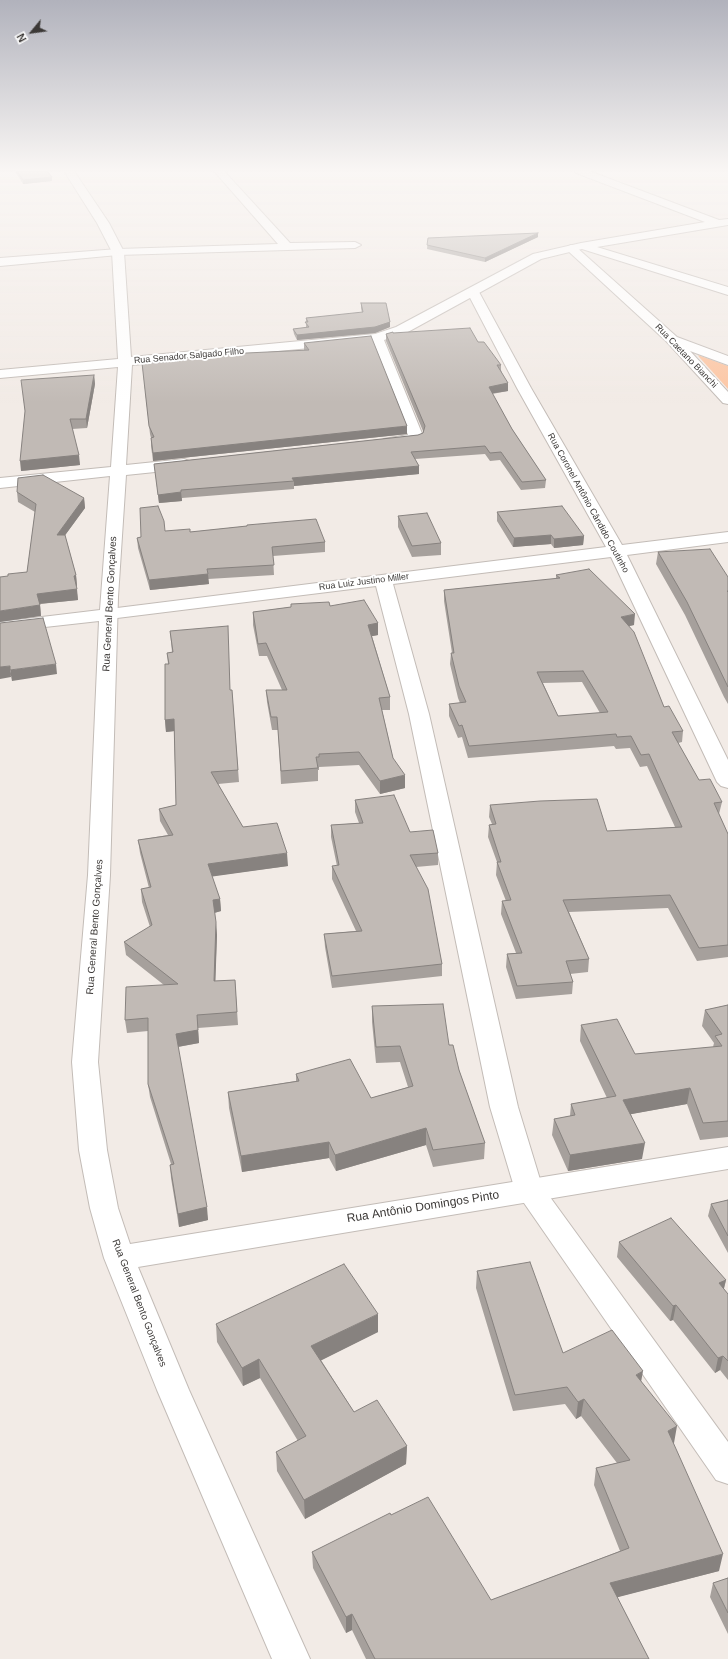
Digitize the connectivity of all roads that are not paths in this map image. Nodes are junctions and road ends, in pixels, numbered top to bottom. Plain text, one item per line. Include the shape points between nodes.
1 (116, 248) edge
2 (239, 248) edge
3 (570, 248) edge
4 (577, 248) edge
5 (581, 248) edge
6 (118, 252) junction
7 (0, 262) edge
8 (728, 291) edge
9 (473, 292) junction
10 (377, 338) junction
11 (671, 338) junction
12 (125, 361) junction
13 (728, 361) edge
14 (0, 374) edge
15 (728, 400) edge
16 (376, 444) edge
17 (196, 463) edge
18 (118, 471) junction
19 (0, 483) edge
20 (728, 536) edge
21 (617, 551) junction
22 (383, 580) junction
23 (110, 614) junction
24 (0, 627) edge
25 (728, 782) edge
26 (728, 1158) edge
27 (529, 1190) junction
28 (119, 1258) junction
29 (728, 1469) edge
30 (291, 1659) edge

1 - 6 street, Rua General Bento Gonçalves
2 - 6 street
3 - 9 street, Rua Senador Salgado Filho via 537,256
4 - 11 street, Rua Caetano Bianchi
5 - 8 street
6 - 7 street
6 - 12 street, Rua General Bento Gonçalves
9 - 10 street, Rua Senador Salgado Filho via 393,333
9 - 21 street, Rua Coronel Antônio Cândido Coutinho via 524,388
10 - 12 street, Rua Senador Salgado Filho
10 - 16 street via 416,436 411,440
11 - 13 street
11 - 15 street, Rua Caetano Bianchi
12 - 14 street, Rua Senador Salgado Filho
12 - 18 street, Rua General Bento Gonçalves
17 - 18 street
18 - 19 street
18 - 23 street, Rua General Bento Gonçalves
20 - 21 street, Rua Luiz Justino Miller
21 - 22 street, Rua Luiz Justino Miller
21 - 25 street, Rua Coronel Antônio Cândido Coutinho
22 - 23 street, Rua Luiz Justino Miller
22 - 27 street via 419,714 504,1107
23 - 24 street, Rua Luiz Justino Miller
23 - 28 street, Rua General Bento Gonçalves via 99,875 85,1062 93,1150 104,1208
26 - 27 street, Rua Antônio Domingos Pinto
27 - 28 street, Rua Antônio Domingos Pinto
27 - 29 street
28 - 30 street, Rua General Bento Gonçalves via 173,1390

